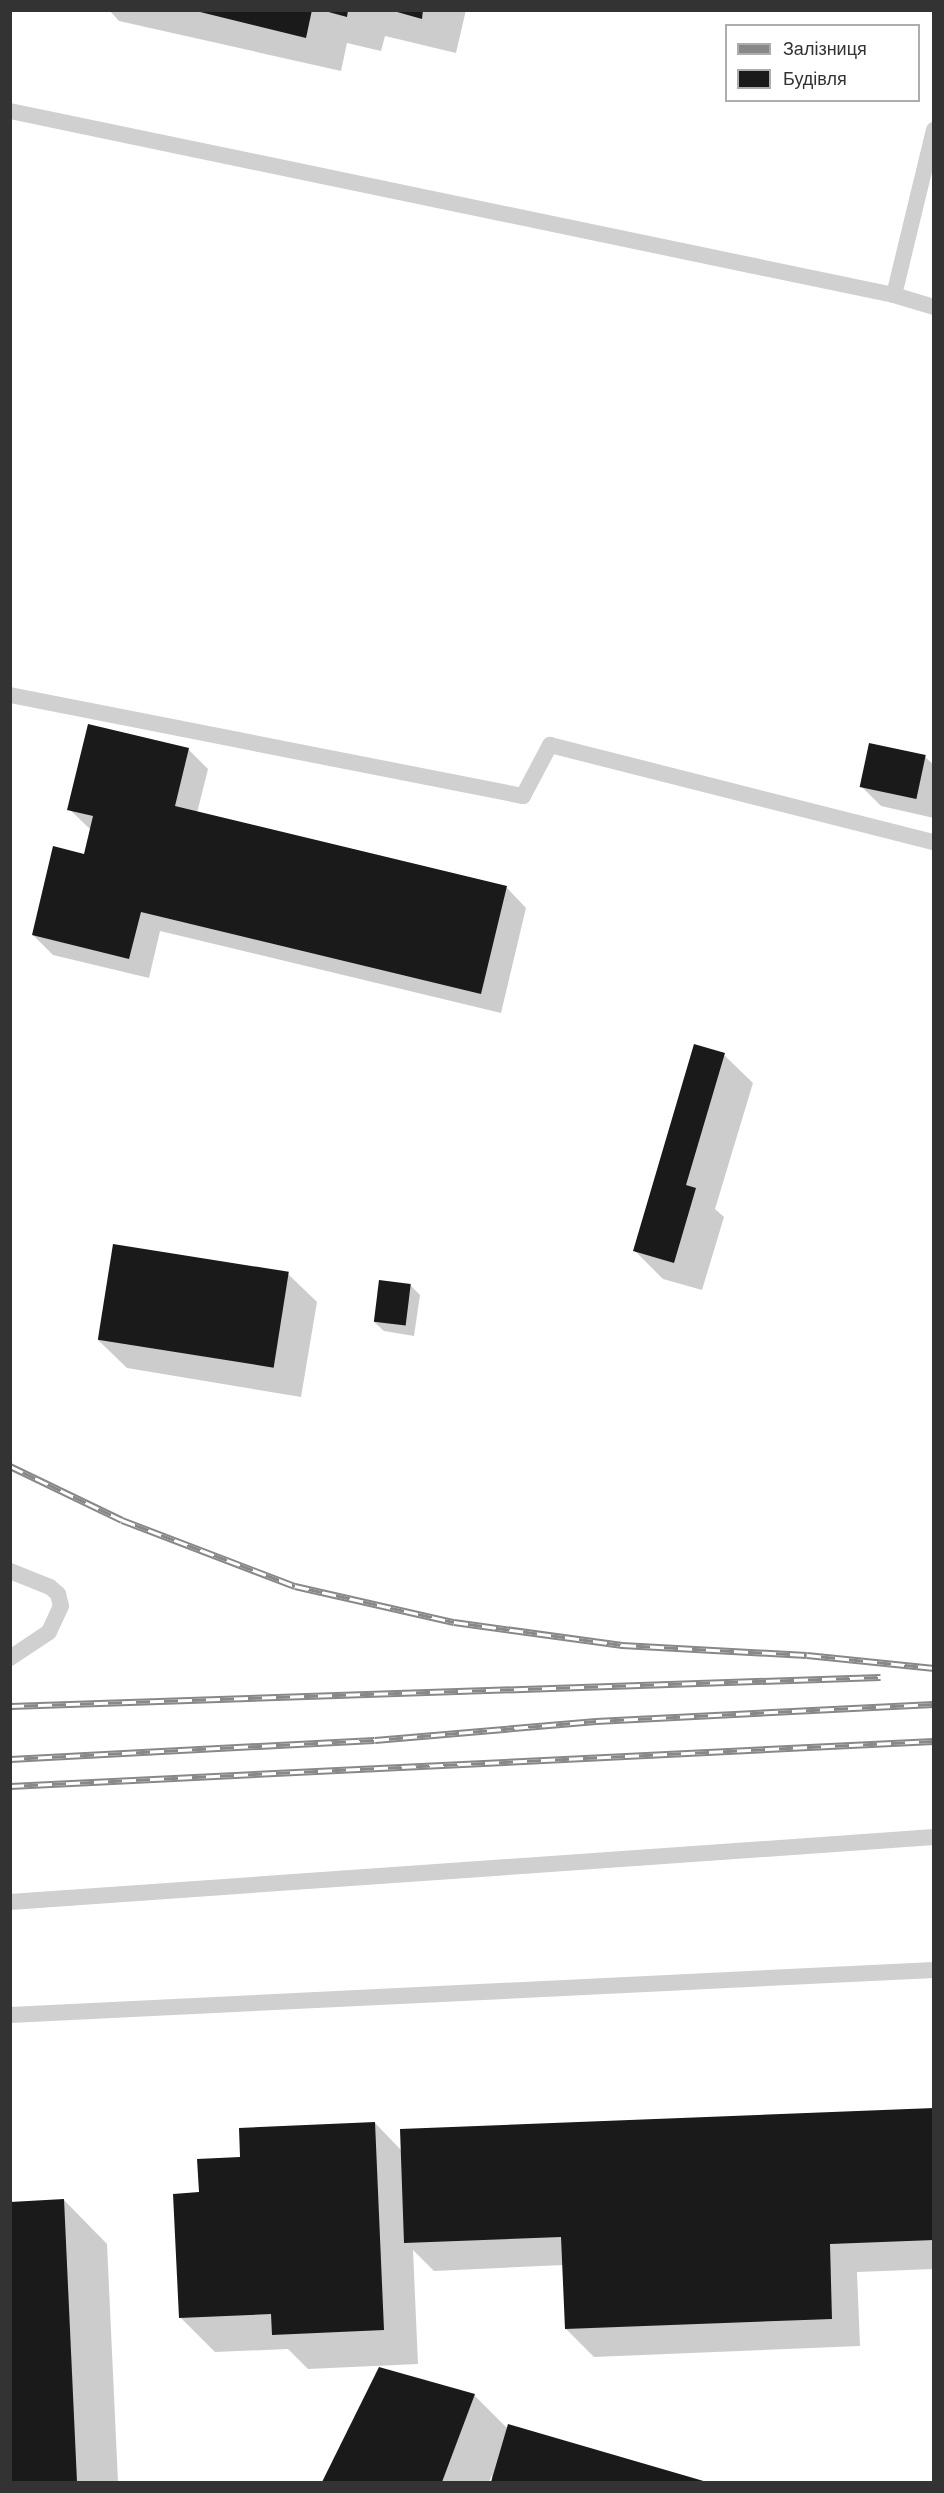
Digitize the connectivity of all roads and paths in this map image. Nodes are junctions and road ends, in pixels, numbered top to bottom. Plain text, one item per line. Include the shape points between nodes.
1 (10, 111) edge
2 (933, 130) edge
3 (894, 295) junction
4 (933, 307) edge
5 (10, 695) edge
6 (933, 842) edge
7 (10, 1571) edge
8 (10, 1658) edge
9 (933, 1837) edge
10 (10, 1902) edge
11 (933, 1970) edge
12 (10, 2015) edge

1 - 3 lane
2 - 3 lane
3 - 4 lane
5 - 6 lane via 523,796 550,745
7 - 8 lane via 50,1587 58,1594 61,1606 49,1632
9 - 10 lane
11 - 12 lane

